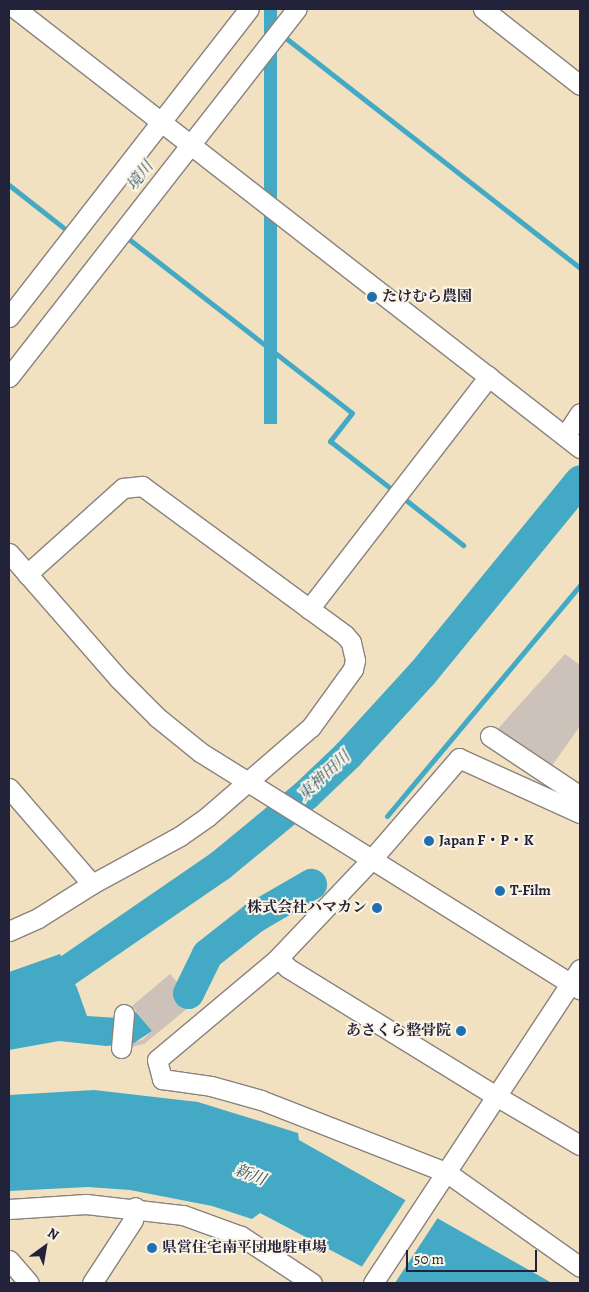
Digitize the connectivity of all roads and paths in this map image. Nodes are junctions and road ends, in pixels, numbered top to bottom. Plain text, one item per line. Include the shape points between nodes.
1 (16, 9) edge
2 (250, 9) edge
3 (297, 9) edge
4 (482, 9) edge
5 (580, 85) edge
6 (164, 124) junction
7 (187, 142) junction
8 (9, 317) edge
9 (488, 376) junction
10 (9, 377) edge
11 (580, 413) edge
12 (572, 442) edge
13 (9, 553) edge
14 (27, 574) junction
15 (309, 609) junction
16 (490, 736) dead end
17 (251, 786) junction
18 (9, 788) edge
19 (580, 796) edge
20 (580, 813) edge
21 (371, 860) junction
22 (92, 884) junction
23 (9, 931) edge
24 (278, 958) junction
25 (577, 980) edge
26 (124, 1014) dead end
27 (121, 1048) dead end
28 (496, 1096) junction
29 (580, 1145) edge
30 (446, 1172) junction
31 (135, 1207) junction
32 (9, 1209) edge
33 (9, 1260) edge
34 (580, 1267) edge
35 (29, 1283) edge
36 (92, 1283) edge
37 (312, 1283) edge
38 (373, 1283) edge

1 - 6 street
2 - 6 street
3 - 7 street
4 - 5 street
6 - 7 street
6 - 8 street
7 - 9 street
7 - 10 street
9 - 12 street
9 - 15 street
11 - 12 street
13 - 14 street
14 - 15 street via 123,488 136,484
14 - 17 street via 137,698 200,752
15 - 17 street via 351,642 355,660 353,669 311,727
16 - 19 street
17 - 21 street
17 - 22 street via 180,836
18 - 22 street
20 - 21 street via 459,758
21 - 24 street
21 - 25 street
22 - 23 street via 38,918
24 - 28 street via 288,968
24 - 30 street via 157,1060 162,1079 211,1086 261,1100
25 - 28 street
26 - 27 street
28 - 29 street
28 - 30 street
30 - 34 street
30 - 38 street
31 - 32 street via 57,1204
31 - 36 street via 133,1220
31 - 37 street via 183,1215 222,1228 259,1246
33 - 35 street

